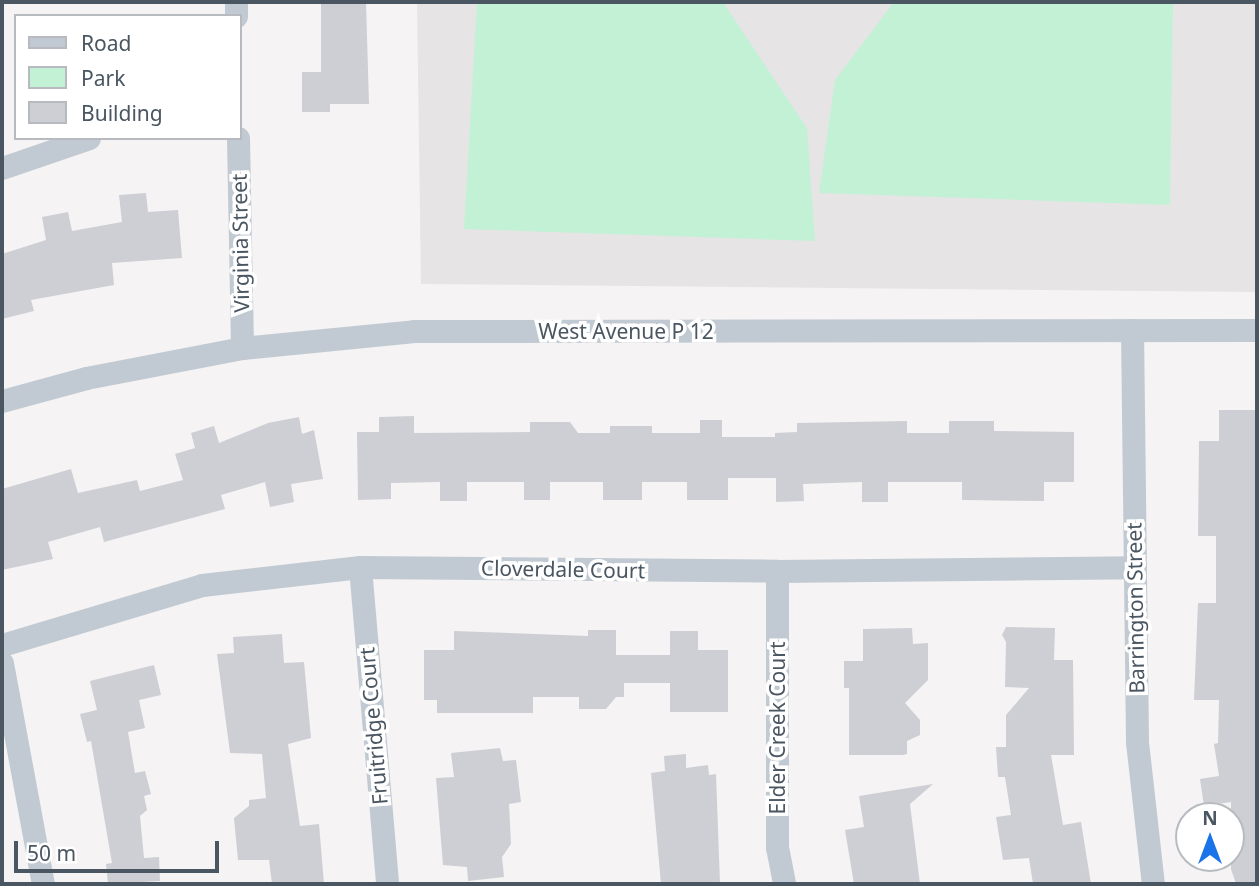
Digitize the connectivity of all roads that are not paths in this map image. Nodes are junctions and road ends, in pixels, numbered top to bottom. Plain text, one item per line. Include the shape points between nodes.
1 (83, 140) edge
2 (237, 140) edge
3 (2, 169) edge
4 (1132, 330) junction
5 (1257, 330) edge
6 (242, 348) junction
7 (2, 401) edge
8 (360, 567) junction
9 (1134, 567) junction
10 (777, 571) junction
11 (2, 645) edge
12 (2, 663) edge
13 (43, 884) edge
14 (387, 884) edge
15 (785, 884) edge
16 (1153, 884) edge

1 - 3 street
2 - 6 street, Virginia Street
4 - 5 street, West Avenue P 12
4 - 6 street, West Avenue P 12 via 414,331
4 - 9 street, Barrington Street
6 - 7 street, West Avenue P 12 via 86,378
8 - 10 street, Cloverdale Court
8 - 11 street, Cloverdale Court via 202,585
8 - 14 street, Fruitridge Court
9 - 10 street, Cloverdale Court
9 - 16 street, Barrington Street via 1137,742
10 - 15 street, Elder Creek Court via 777,847
12 - 13 street

